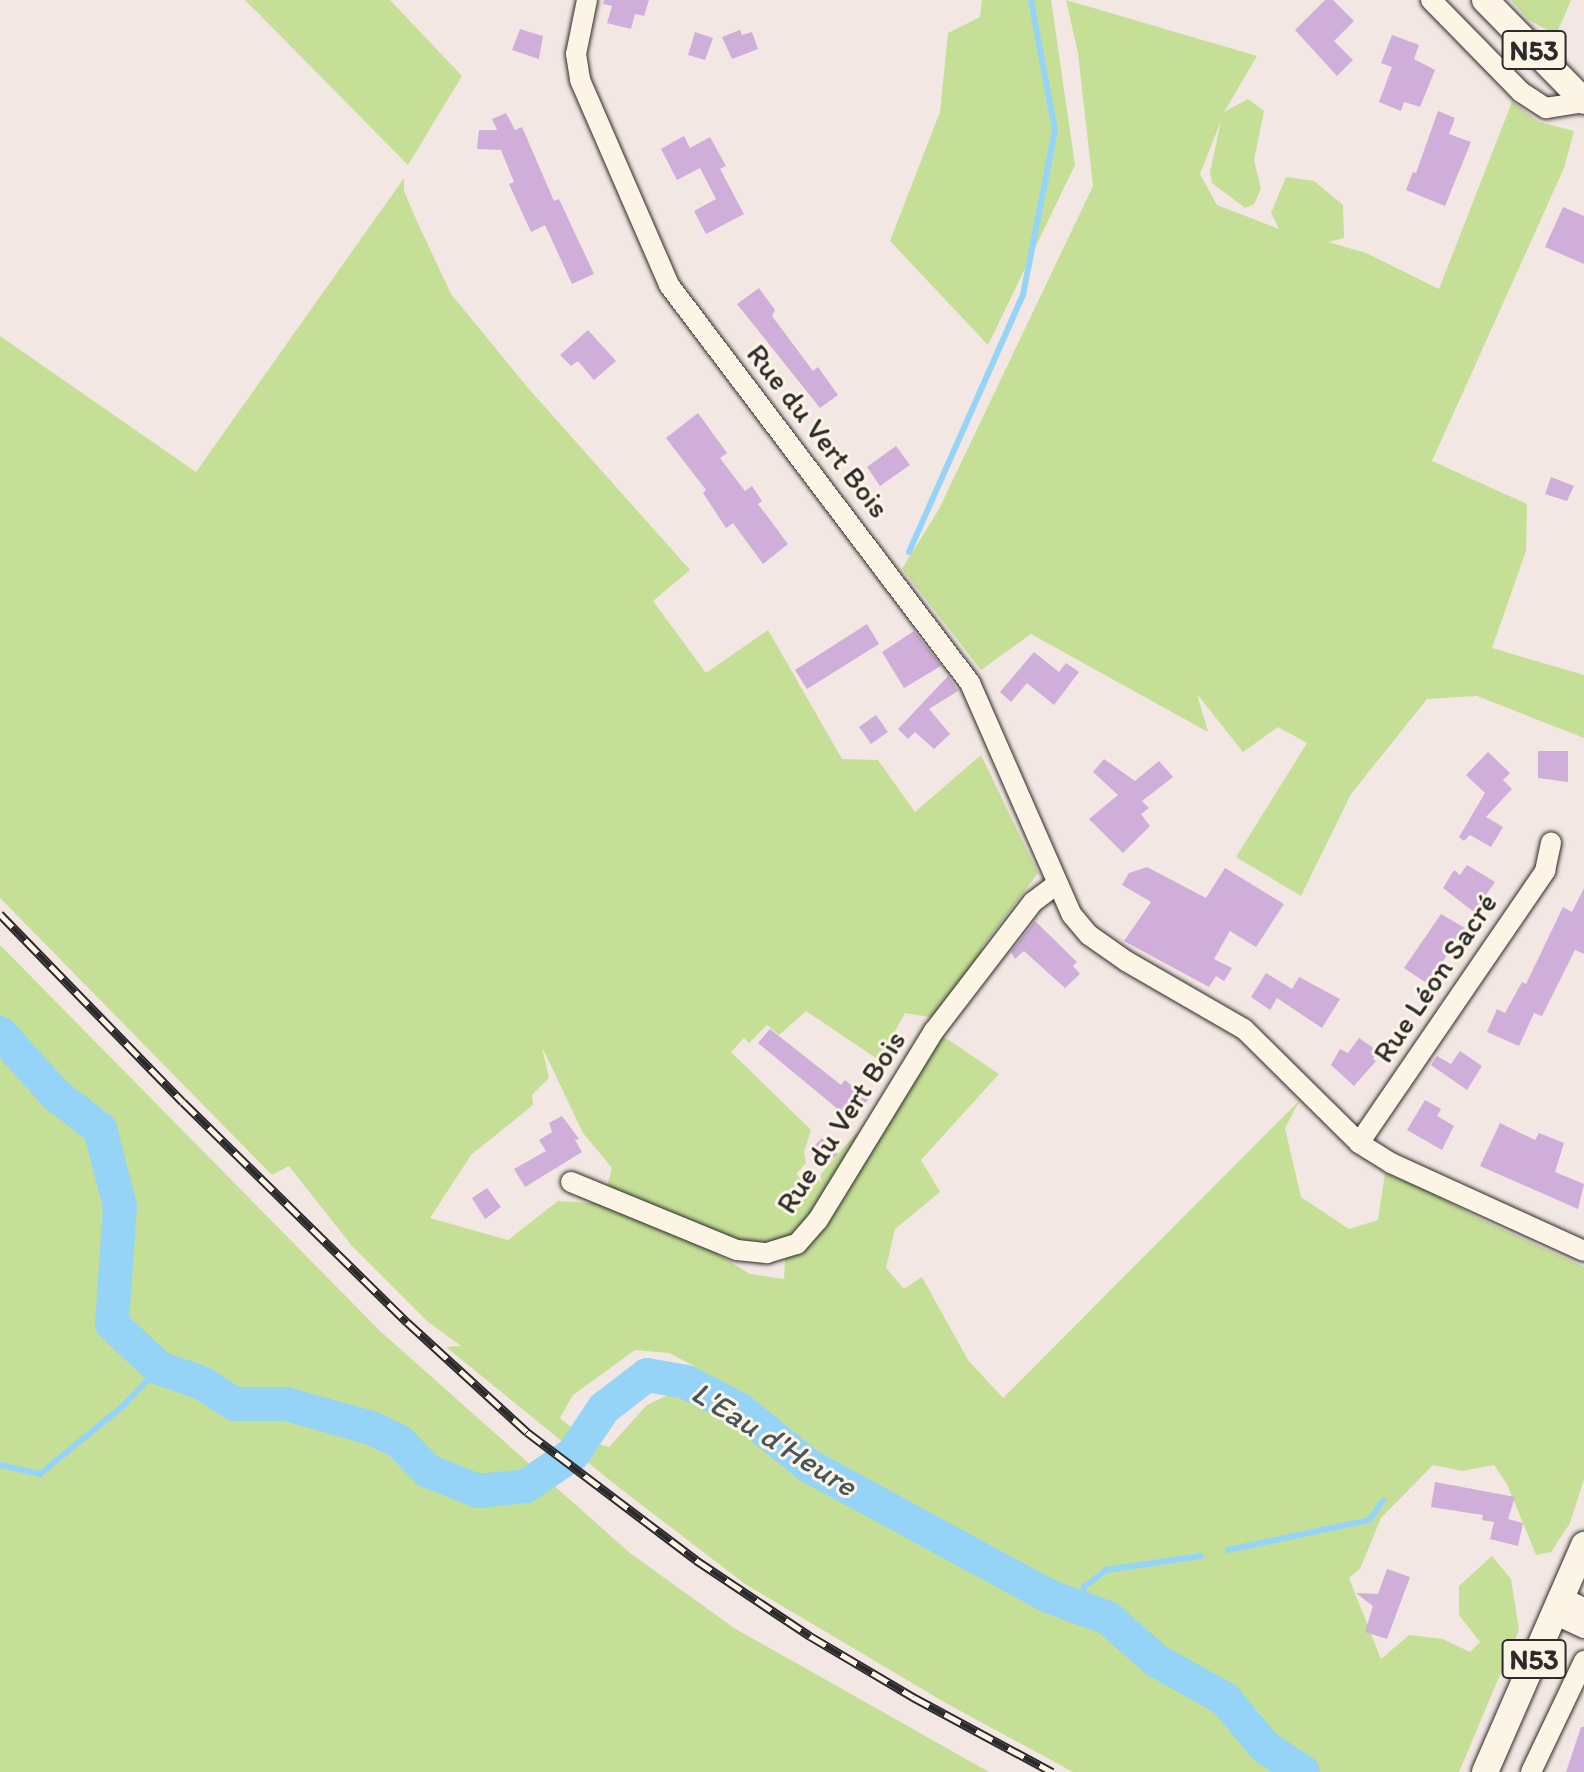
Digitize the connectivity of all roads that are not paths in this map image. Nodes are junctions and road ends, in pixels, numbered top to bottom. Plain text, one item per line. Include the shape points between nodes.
1 (587, 0) edge
2 (1431, 0) edge
3 (1485, 0) edge
4 (1584, 101) edge
5 (1551, 843) dead end
6 (1057, 884) junction
7 (1359, 1143) junction
8 (571, 1182) dead end
9 (1584, 1251) edge
10 (1584, 1545) edge
11 (1566, 1606) edge
12 (1584, 1628) edge
13 (1584, 1661) edge
14 (1485, 1772) edge
15 (1531, 1772) edge

1 - 6 street, Rue du Vert Bois via 576,54 580,80 669,285 970,683
2 - 4 street via 1521,92 1546,108
3 - 4 main road, N53
5 - 7 street, Rue Léon Sacré via 1545,871
6 - 7 street, Rue du Vert Bois via 1089,935 1244,1029
6 - 8 street, Rue du Vert Bois via 1033,902 934,1031 818,1220 797,1244 767,1253 737,1250
7 - 9 street, Rue du Vert Bois via 1391,1163
10 - 11 main road, N53
11 - 12 street
11 - 14 main road, N53
13 - 15 street

